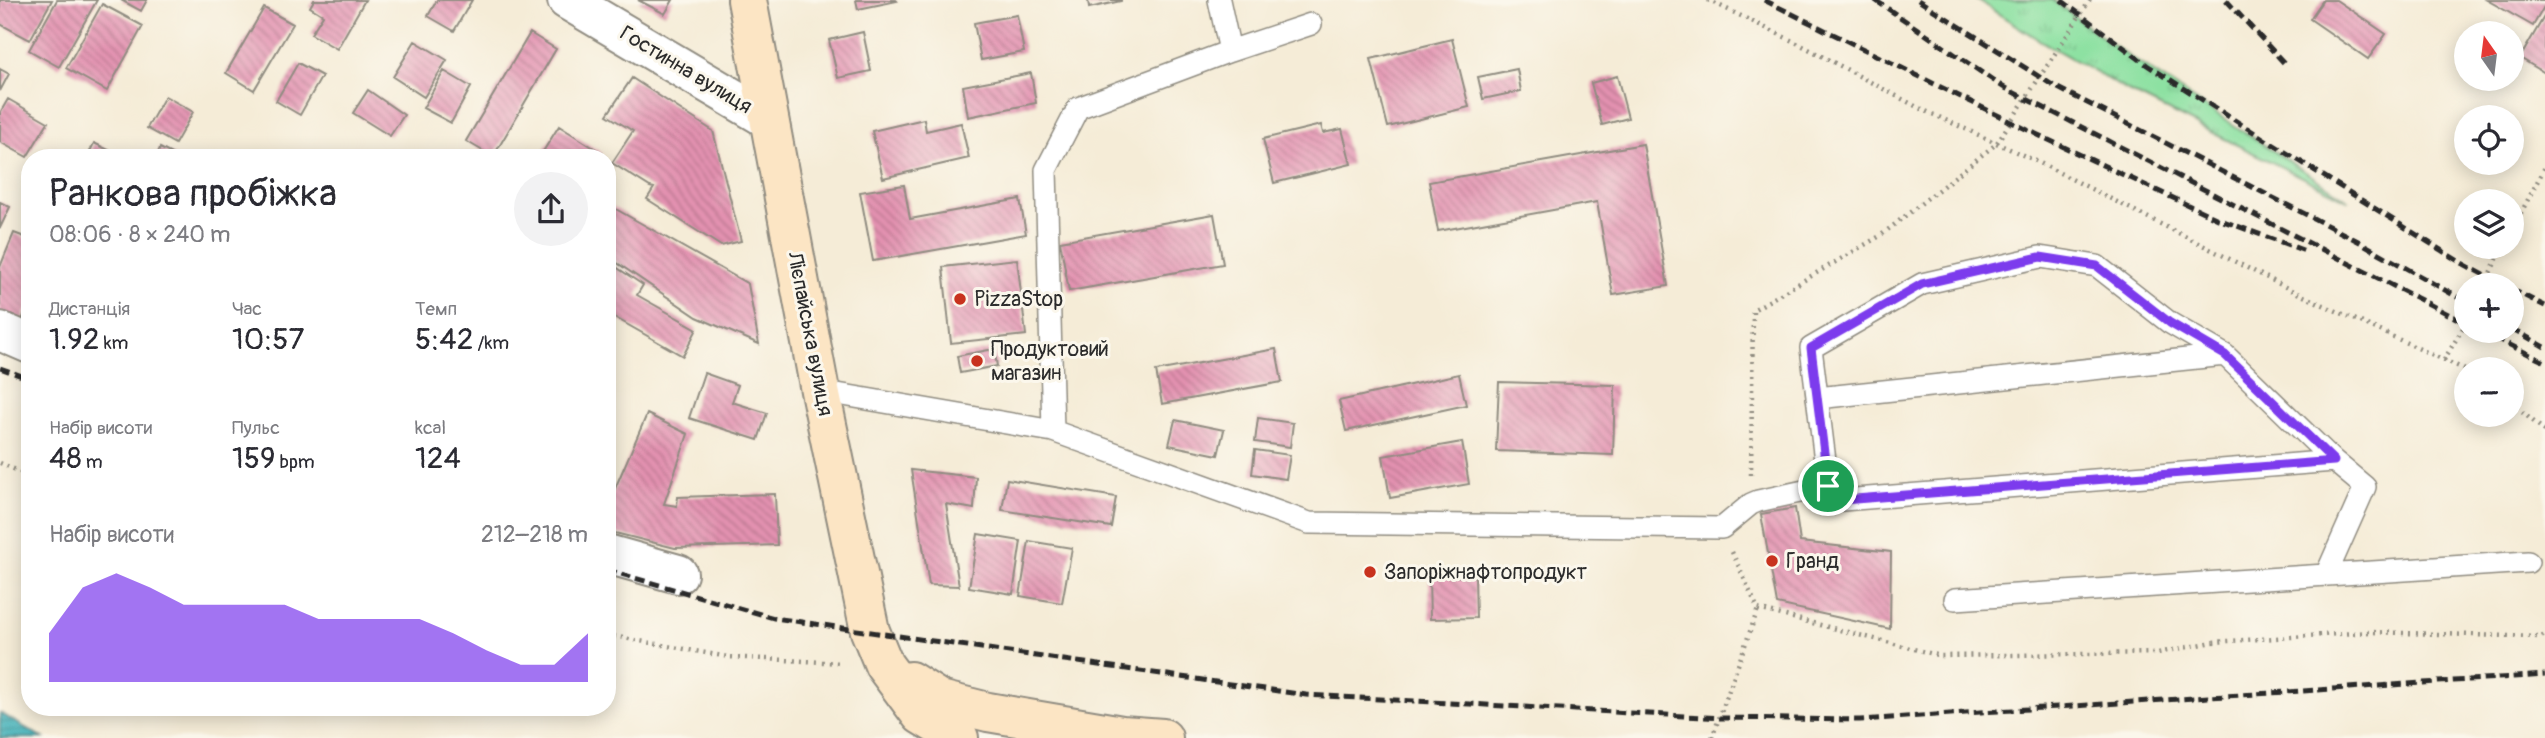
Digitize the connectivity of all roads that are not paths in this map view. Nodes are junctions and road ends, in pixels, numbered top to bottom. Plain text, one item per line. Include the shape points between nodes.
1 (567, 0) edge
2 (747, 0) edge
3 (1219, 0) edge
4 (1311, 24) dead end
5 (1230, 51) junction
6 (768, 119) junction
7 (0, 331) edge
8 (21, 340) edge
9 (2225, 355) junction
10 (820, 391) junction
11 (1817, 398) junction
12 (1053, 431) junction
13 (2334, 461) junction
14 (1828, 486) junction
15 (616, 557) edge
16 (2528, 562) dead end
17 (678, 574) dead end
18 (2326, 575) junction
19 (1955, 599) dead end
20 (884, 665) junction
21 (959, 738) edge
22 (1163, 738) edge

1 - 6 street, Гостинна вулиця
2 - 6 main road, Лієпайська вулиця
3 - 5 lane
4 - 5 lane
5 - 12 lane via 1078,108 1046,170
6 - 10 main road, Лієпайська вулиця
7 - 8 street
9 - 11 lane
9 - 11 lane via 2170,323 2097,266 2040,257 1922,284 1811,348
9 - 13 lane
10 - 12 lane
10 - 20 main road, Лієпайська вулиця via 870,631
11 - 14 lane
12 - 14 lane via 1309,523 1722,528 1751,504
13 - 14 lane via 1830,501
13 - 18 lane via 2365,486
15 - 17 street
16 - 18 lane
18 - 19 lane
20 - 21 main road, Лієпайська вулиця via 921,715
20 - 22 main road via 940,701 1122,735

